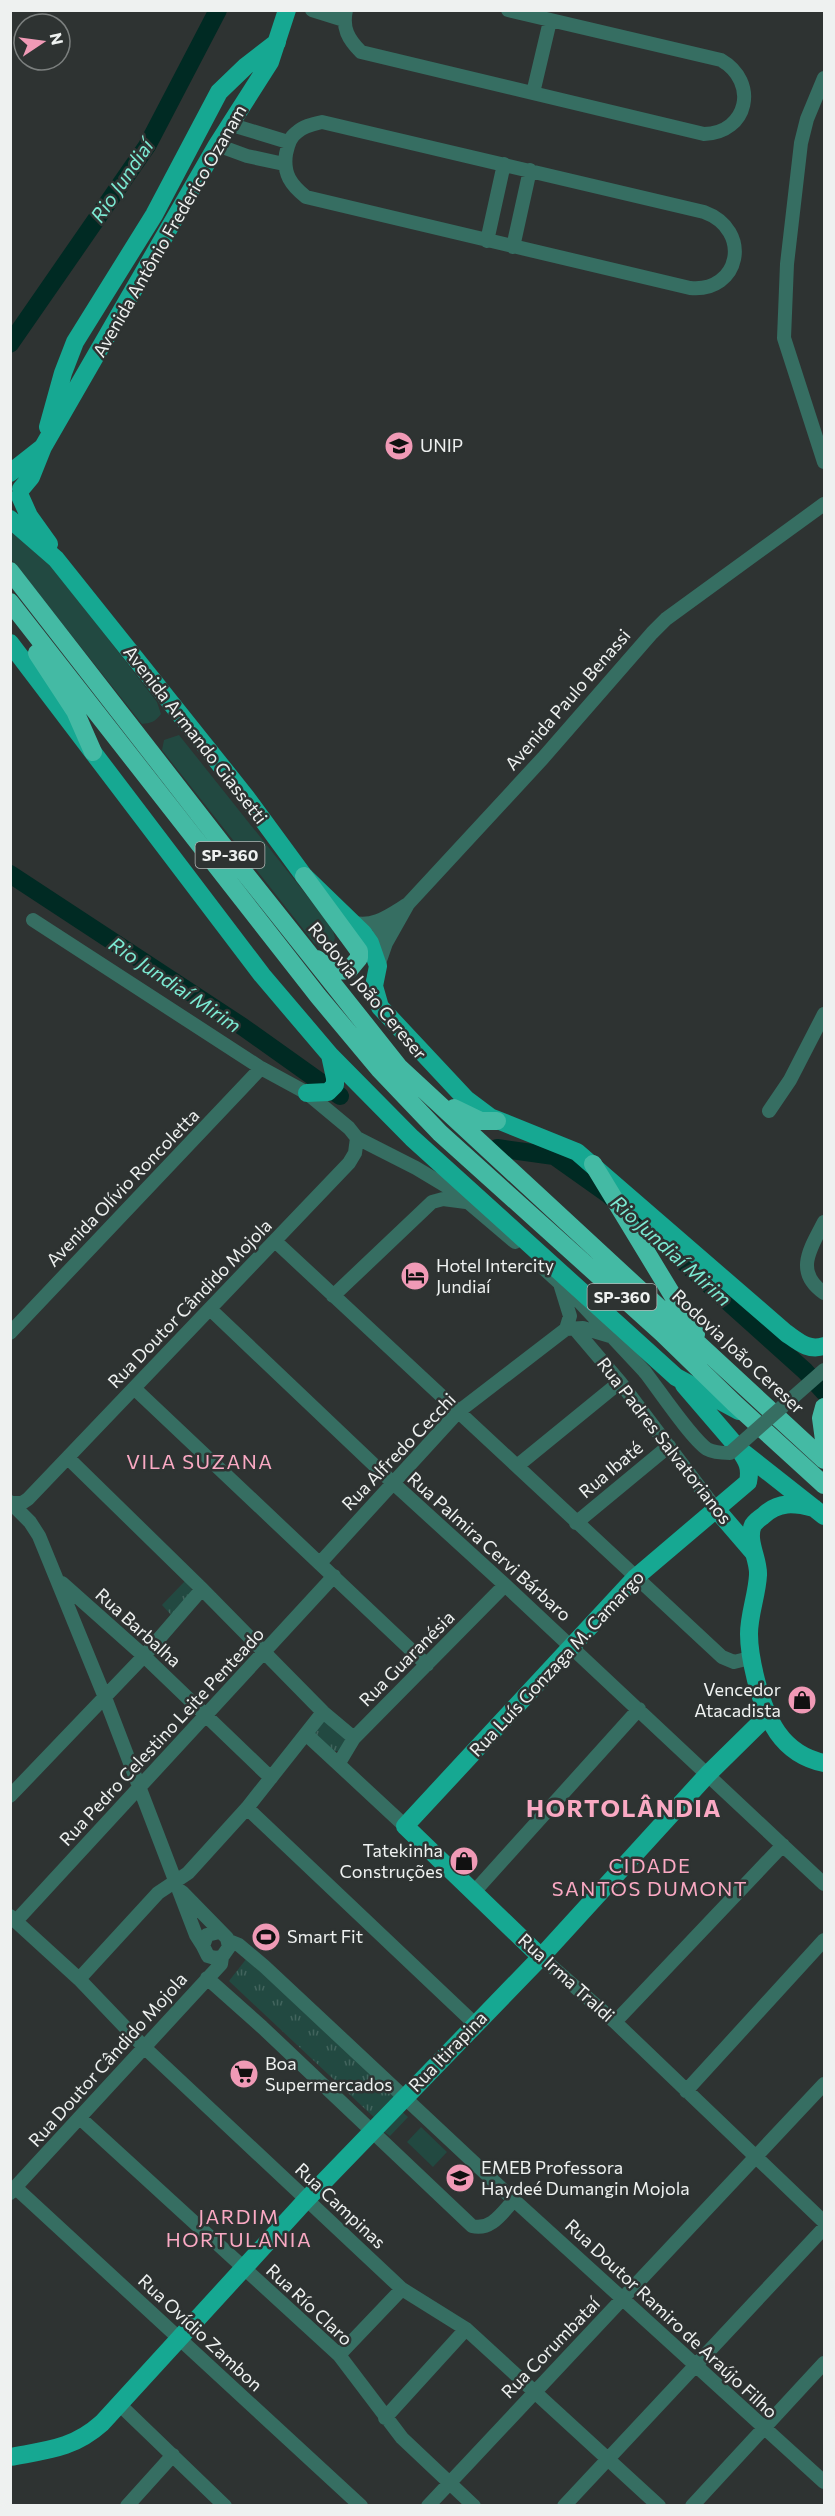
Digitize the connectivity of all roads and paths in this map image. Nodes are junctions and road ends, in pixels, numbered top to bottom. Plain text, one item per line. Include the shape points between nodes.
1 (287, 10) edge
2 (312, 10) edge
3 (508, 10) edge
4 (345, 15) edge
5 (550, 21) junction
6 (277, 42) junction
7 (825, 78) edge
8 (533, 93) junction
9 (216, 98) junction
10 (234, 120) junction
11 (257, 132) junction
12 (288, 142) junction
13 (217, 145) junction
14 (246, 156) junction
15 (284, 164) junction
16 (504, 164) junction
17 (530, 170) junction
18 (487, 241) junction
19 (513, 247) junction
20 (75, 342) junction
21 (98, 353) junction
22 (43, 447) junction
23 (825, 462) edge
24 (14, 487) edge
25 (825, 504) edge
26 (10, 519) edge
27 (56, 559) junction
28 (10, 572) edge
29 (10, 602) edge
30 (10, 611) edge
31 (10, 643) edge
32 (93, 752) junction
33 (304, 876) junction
34 (408, 904) junction
35 (33, 920) dead end
36 (351, 921) junction
37 (289, 929) junction
38 (365, 947) junction
39 (378, 966) junction
40 (825, 1014) edge
41 (330, 1060) junction
42 (399, 1066) junction
43 (261, 1068) junction
44 (313, 1094) junction
45 (769, 1111) dead end
46 (497, 1121) junction
47 (353, 1133) junction
48 (597, 1171) junction
49 (466, 1202) junction
50 (825, 1222) edge
51 (275, 1241) junction
52 (561, 1285) junction
53 (825, 1293) edge
54 (333, 1296) junction
55 (210, 1309) junction
56 (570, 1328) junction
57 (10, 1333) edge
58 (610, 1336) junction
59 (825, 1346) edge
60 (708, 1353) junction
61 (825, 1370) edge
62 (676, 1377) junction
63 (620, 1382) junction
64 (135, 1389) junction
65 (824, 1407) edge
66 (458, 1412) junction
67 (753, 1419) junction
68 (825, 1440) edge
69 (669, 1446) junction
70 (739, 1449) junction
71 (68, 1458) junction
72 (825, 1460) edge
73 (517, 1466) junction
74 (392, 1482) junction
75 (825, 1485) edge
76 (28, 1499) junction
77 (11, 1502) edge
78 (716, 1509) junction
79 (819, 1512) edge
80 (30, 1522) junction
81 (576, 1523) junction
82 (754, 1553) junction
83 (320, 1563) junction
84 (334, 1576) junction
85 (635, 1578) junction
86 (58, 1580) junction
87 (505, 1585) junction
88 (202, 1589) junction
89 (572, 1647) junction
90 (265, 1653) junction
91 (144, 1656) junction
92 (750, 1658) junction
93 (427, 1665) junction
94 (104, 1695) junction
95 (639, 1709) junction
96 (323, 1712) junction
97 (207, 1717) junction
98 (766, 1717) junction
99 (307, 1735) junction
100 (354, 1738) junction
101 (825, 1762) edge
102 (339, 1763) junction
103 (708, 1774) junction
104 (271, 1778) junction
105 (139, 1787) junction
106 (10, 1796) edge
107 (247, 1808) junction
108 (405, 1826) junction
109 (783, 1845) junction
110 (825, 1884) edge
111 (177, 1885) junction
112 (474, 1892) junction
113 (13, 1918) edge
114 (224, 1937) junction
115 (825, 1940) edge
116 (204, 1949) junction
117 (222, 1957) junction
118 (542, 1957) junction
119 (207, 1978) junction
120 (79, 1979) junction
121 (615, 2022) junction
122 (476, 2024) junction
123 (145, 2048) junction
124 (825, 2084) edge
125 (686, 2091) junction
126 (404, 2097) junction
127 (80, 2118) junction
128 (372, 2131) junction
129 (757, 2156) junction
130 (13, 2190) edge
131 (306, 2200) junction
132 (514, 2200) junction
133 (825, 2222) edge
134 (825, 2229) edge
135 (242, 2268) junction
136 (402, 2289) junction
137 (624, 2298) junction
138 (466, 2328) junction
139 (179, 2338) junction
140 (339, 2355) junction
141 (825, 2363) edge
142 (695, 2365) junction
143 (535, 2390) junction
144 (119, 2404) junction
145 (385, 2418) junction
146 (763, 2428) junction
147 (173, 2455) junction
148 (10, 2457) edge
149 (608, 2458) junction
150 (450, 2482) junction
151 (825, 2482) edge
152 (127, 2505) edge
153 (225, 2505) edge
154 (360, 2505) edge
155 (428, 2505) edge
156 (474, 2505) edge
157 (564, 2505) edge
158 (659, 2505) edge
159 (692, 2505) edge

1 - 6 main road, Avenida Antônio Frederico Ozanam
2 - 4 street
3 - 5 street
4 - 8 street via 345,30 361,52
5 - 8 street
5 - 8 street via 721,60 738,75 745,96 743,107 723,130 704,134
6 - 9 main road via 246,66
6 - 10 main road, Avenida Antônio Frederico Ozanam via 270,62
7 - 23 street via 801,143 787,264 784,338
9 - 10 main road via 234,102
9 - 20 main road via 154,215
10 - 11 street
10 - 13 main road, Avenida Antônio Frederico Ozanam
11 - 12 street
11 - 14 street
12 - 15 street
12 - 16 street via 308,126 333,123
13 - 14 street
13 - 21 main road, Avenida Antônio Frederico Ozanam
14 - 15 street
15 - 18 street via 294,188 306,197
16 - 17 street
16 - 18 street
17 - 19 street
17 - 19 street via 714,216 730,231 735,251 733,263 721,281 700,289
18 - 19 street
20 - 21 main road via 81,357 91,358
20 - 22 main road
21 - 22 main road, Avenida Antônio Frederico Ozanam
22 - 24 main road, Avenida Antônio Frederico Ozanam via 31,477
24 - 27 main road, Avenida Armando Giassetti
25 - 34 street, Avenida Paulo Benassi via 666,619
26 - 27 main road, Avenida Armando Giassetti
27 - 33 main road, Avenida Armando Giassetti
28 - 37 highway, Rodovia João Cereser / SP-360
29 - 67 highway, Rodovia João Cereser / SP-360 via 350,1036 440,1133
30 - 32 highway via 75,711
31 - 32 main road
32 - 41 main road
33 - 36 main road, Avenida Armando Giassetti
33 - 38 highway
34 - 36 street, Avenida Paulo Benassi via 369,924
34 - 38 street
34 - 39 street
35 - 43 street
36 - 38 main road, Avenida Armando Giassetti
37 - 38 highway via 312,956 339,971 355,965
37 - 42 highway, Rodovia João Cereser / SP-360
38 - 39 main road, Avenida Armando Giassetti
39 - 46 main road via 374,986 380,1006 466,1098
40 - 45 street
41 - 44 main road via 335,1085 328,1092
41 - 62 main road
42 - 46 highway via 459,1111 481,1121
42 - 60 highway, Rodovia João Cereser / SP-360
43 - 44 street
43 - 57 street, Avenida Olívio Roncoletta
44 - 47 street
46 - 48 main road via 568,1149
47 - 49 street via 425,1173
47 - 51 street, Rua Doutor Cândido Mojola via 355,1153 349,1163
48 - 59 main road via 786,1333 803,1346
48 - 60 highway
49 - 52 street
49 - 54 street via 432,1202
50 - 53 street via 806,1264 811,1282
51 - 54 street
51 - 55 street, Rua Doutor Cândido Mojola
52 - 56 street
52 - 58 street
54 - 66 street
55 - 64 street, Rua Doutor Cândido Mojola
55 - 74 street, Rua Palmira Cervi Bárbaro
56 - 58 street
56 - 63 street, Rua Padres Salvatorianos
56 - 66 street, Rua Alfredo Cecchi
58 - 61 street, bridge via 645,1372 707,1449 718,1453 730,1453
60 - 72 highway, Rodovia João Cereser / SP-360
62 - 67 main road
62 - 70 main road
63 - 69 street, Rua Padres Salvatorianos
63 - 73 street
64 - 71 street, Rua Doutor Cândido Mojola
64 - 83 street
65 - 68 highway via 821,1418
66 - 73 street
66 - 74 street, Rua Alfredo Cecchi
67 - 75 highway, Rodovia João Cereser / SP-360
69 - 78 street, Rua Padres Salvatorianos
69 - 81 street, Rua Ibaté
70 - 78 main road, Rua Luís Gonzaga M. Camargo via 748,1462 748,1482
70 - 79 main road
71 - 76 street, Rua Doutor Cândido Mojola
71 - 88 street
73 - 81 street
74 - 83 street, Rua Alfredo Cecchi
74 - 87 street, Rua Palmira Cervi Bárbaro
76 - 77 street, Rua Doutor Cândido Mojola
76 - 80 street, Rua Doutor Cândido Mojola
77 - 80 street, Rua Doutor Cândido Mojola
78 - 82 main road, Rua Padres Salvatorianos
78 - 85 main road, Rua Luís Gonzaga M. Camargo
79 - 82 main road via 800,1504 784,1503 768,1510 753,1524
80 - 86 street, Rua Doutor Cândido Mojola
81 - 85 street
82 - 92 main road via 758,1575 749,1632
83 - 84 street
84 - 90 street, Rua Pedro Celestino Leite Penteado
84 - 93 street
85 - 89 main road, Rua Luís Gonzaga M. Camargo
85 - 92 street via 722,1657 734,1662
86 - 91 street, Rua Barbalha
86 - 94 street, Rua Doutor Cândido Mojola
87 - 89 street, Rua Palmira Cervi Bárbaro
87 - 93 street, Rua Guaranésia
88 - 90 street
88 - 91 street
89 - 95 street, Rua Palmira Cervi Bárbaro
89 - 108 main road, Rua Luís Gonzaga M. Camargo
90 - 96 street
90 - 97 street, Rua Pedro Celestino Leite Penteado
91 - 94 street
91 - 97 street, Rua Barbalha
92 - 98 main road
93 - 100 street, Rua Guaranésia
94 - 105 street, Rua Doutor Cândido Mojola
94 - 106 street
95 - 103 street, Rua Palmira Cervi Bárbaro
95 - 112 street
96 - 99 street
96 - 100 street
97 - 104 street, Rua Barbalha
97 - 105 street, Rua Pedro Celestino Leite Penteado
98 - 101 main road via 782,1740 797,1752
98 - 103 main road, Rua Itirapina
99 - 102 street, Rua Irma Traldi
99 - 104 street
100 - 102 street, Rua Guaranésia
102 - 108 street, Rua Irma Traldi
103 - 109 street, Rua Palmira Cervi Bárbaro
103 - 118 main road, Rua Itirapina
104 - 107 street
105 - 111 street, Rua Doutor Cândido Mojola
105 - 113 street, Rua Pedro Celestino Leite Penteado
107 - 111 street
107 - 122 street
108 - 112 main road, Rua Irma Traldi
109 - 110 street, Rua Palmira Cervi Bárbaro
109 - 121 street
111 - 114 street, Rua Doutor Cândido Mojola
111 - 116 street, Rua Doutor Cândido Mojola
111 - 120 street via 158,1893
112 - 118 main road, Rua Irma Traldi
113 - 120 street, Rua Campinas
114 - 116 street via 207,1935
114 - 117 street, Rua Doutor Cândido Mojola via 227,1953
114 - 126 street, Rua Doutor Ramiro de Araújo Filho via 264,1966
115 - 125 street
116 - 117 street via 211,1958
116 - 119 street, Rua Doutor Cândido Mojola
117 - 119 street, Rua Doutor Cândido Mojola via 221,1964
118 - 121 street, Rua Irma Traldi
118 - 122 main road, Rua Itirapina
119 - 123 street, Rua Doutor Cândido Mojola
119 - 128 street
120 - 123 street, Rua Campinas
121 - 125 street, Rua Irma Traldi
122 - 126 main road, Rua Itirapina
123 - 127 street, Rua Doutor Cândido Mojola
123 - 131 street, Rua Campinas
124 - 129 street, Rua Corumbataí
125 - 129 street, Rua Irma Traldi
126 - 128 main road, Rua Itirapina
126 - 132 street, Rua Doutor Ramiro de Araújo Filho
127 - 130 street, Rua Doutor Cândido Mojola
127 - 135 street, Rua Río Claro
128 - 131 main road, Rua Itirapina
128 - 132 street via 472,2226 490,2225
129 - 133 street, Rua Irma Traldi
129 - 137 street, Rua Corumbataí
130 - 139 street, Rua Ovídio Zambon
131 - 135 main road, Rua Itirapina
131 - 136 street, Rua Campinas
132 - 137 street, Rua Doutor Ramiro de Araújo Filho
134 - 142 street
135 - 139 main road, Rua Itirapina
135 - 140 street, Rua Río Claro
136 - 138 street, Rua Campinas
136 - 140 street
137 - 142 street, Rua Doutor Ramiro de Araújo Filho
137 - 143 street, Rua Corumbataí
138 - 143 street, Rua Campinas
138 - 145 street
139 - 144 main road, Rua Itirapina
139 - 154 street, Rua Ovídio Zambon
140 - 145 street, Rua Río Claro
141 - 146 street
142 - 146 street, Rua Doutor Ramiro de Araújo Filho
142 - 149 street
143 - 149 street, Rua Campinas
143 - 150 street, Rua Corumbataí
144 - 147 street
144 - 148 main road, Rua Itirapina via 78,2442
145 - 150 street, Rua Río Claro
146 - 151 street, Rua Doutor Ramiro de Araújo Filho
146 - 159 street
147 - 152 street
147 - 153 street
149 - 157 street
149 - 158 street, Rua Campinas
150 - 155 street, Rua Corumbataí
150 - 156 street, Rua Río Claro

